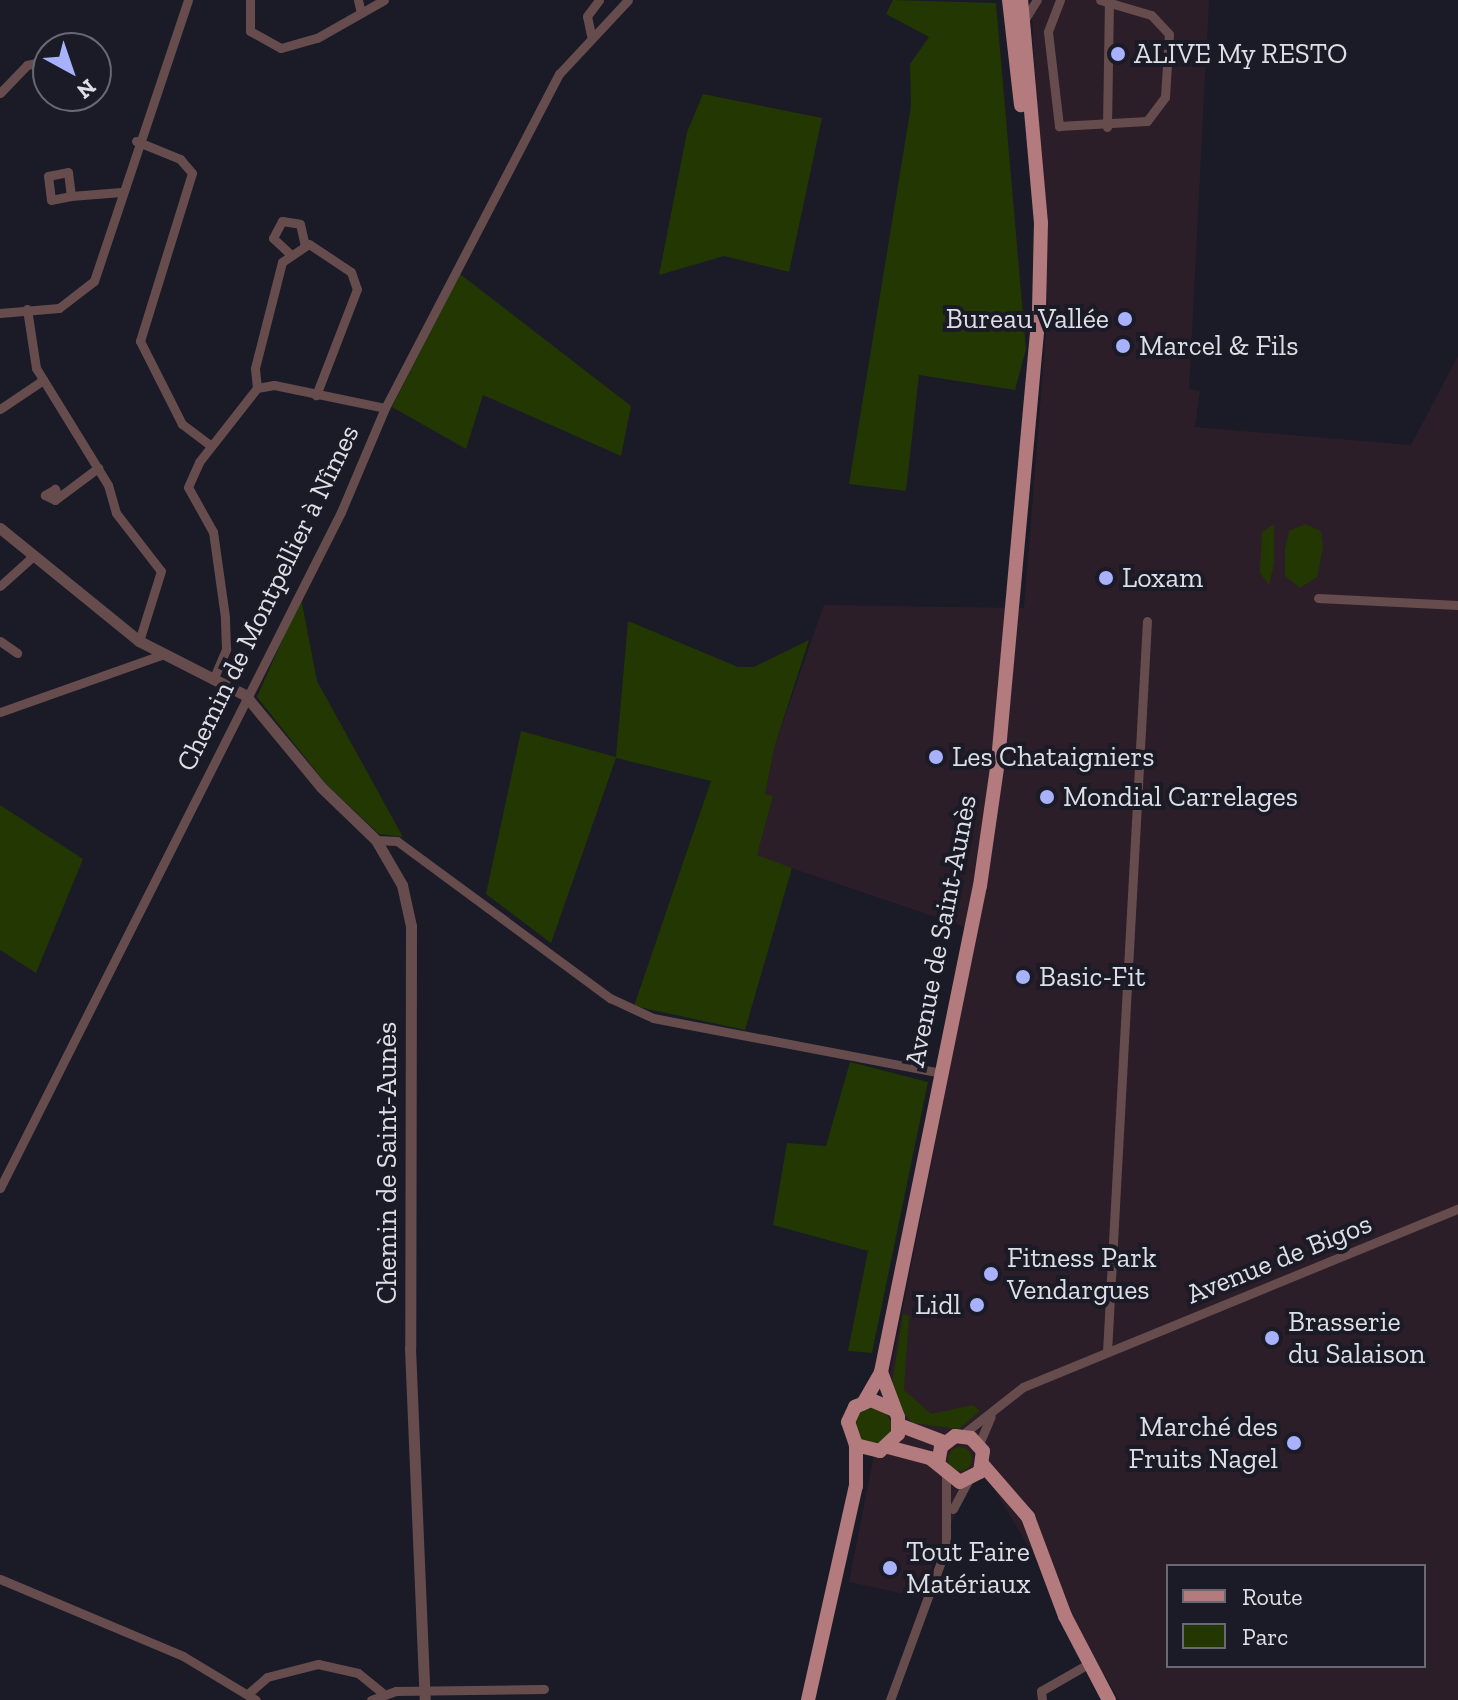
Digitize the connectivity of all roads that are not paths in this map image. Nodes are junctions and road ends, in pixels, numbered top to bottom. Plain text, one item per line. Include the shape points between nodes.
1 (188, 0) edge
2 (250, 0) edge
3 (358, 0) edge
4 (384, 0) edge
5 (599, 0) edge
6 (628, 0) edge
7 (1009, 0) edge
8 (1021, 0) edge
9 (1037, 0) edge
10 (1060, 0) edge
11 (1106, 1) edge
12 (361, 13) junction
13 (1023, 22) junction
14 (591, 35) junction
15 (32, 64) edge
16 (0, 93) edge
17 (1107, 127) junction
18 (136, 141) junction
19 (121, 192) junction
20 (71, 196) dead end
21 (305, 245) junction
22 (289, 253) junction
23 (1039, 256) junction
24 (27, 309) junction
25 (0, 313) edge
26 (43, 380) junction
27 (257, 388) junction
28 (316, 395) junction
29 (385, 408) junction
30 (0, 409) edge
31 (211, 446) junction
32 (98, 468) junction
33 (58, 496) dead end
34 (0, 528) edge
35 (31, 558) junction
36 (0, 586) edge
37 (1318, 598) dead end
38 (1458, 605) edge
39 (1147, 621) dead end
40 (0, 641) edge
41 (139, 641) junction
42 (17, 653) dead end
43 (161, 655) junction
44 (213, 680) junction
45 (245, 695) junction
46 (0, 712) edge
47 (376, 840) junction
48 (941, 1073) junction
49 (0, 1188) edge
50 (1458, 1209) edge
51 (1107, 1352) junction
52 (881, 1372) junction
53 (864, 1402) junction
54 (894, 1410) junction
55 (991, 1416) junction
56 (899, 1425) junction
57 (962, 1435) junction
58 (944, 1442) junction
59 (979, 1444) junction
60 (856, 1445) junction
61 (884, 1449) junction
62 (942, 1470) junction
63 (975, 1475) junction
64 (856, 1486) junction
65 (952, 1512) junction
66 (0, 1579) edge
67 (1088, 1664) junction
68 (544, 1689) dead end
69 (383, 1693) junction
70 (426, 1695) edge
71 (253, 1696) edge
72 (371, 1700) edge
73 (808, 1700) edge
74 (890, 1700) edge
75 (1042, 1700) edge
76 (1109, 1700) edge

1 - 18 street
2 - 12 street via 250,31 281,48 317,38
3 - 12 street
4 - 12 street
5 - 14 street via 587,16
6 - 14 street, Chemin de Montpellier à Nîmes
7 - 23 main road, Avenue de Saint-Aunès
8 - 13 main road, Avenue de Saint-Aunès
9 - 13 street
10 - 17 street via 1048,32 1059,126
11 - 17 street
11 - 17 street via 1151,15 1169,34 1159,112 1147,121
13 - 23 main road, Avenue de Saint-Aunès
14 - 29 street, Chemin de Montpellier à Nîmes via 559,74
15 - 16 street
18 - 19 street
18 - 31 street via 180,159 192,173 140,341 182,424
19 - 20 street
19 - 24 street via 94,281 59,308
21 - 22 street
21 - 22 street via 300,224 282,221 273,238
21 - 28 street via 324,249 351,272 357,289
22 - 27 street via 255,368
23 - 48 main road, Avenue de Saint-Aunès via 1034,393 998,761
24 - 25 street
24 - 26 street
26 - 30 street
26 - 32 street
27 - 28 street
27 - 31 street
28 - 29 street
29 - 45 street, Chemin de Montpellier à Nîmes via 341,512
31 - 44 street via 188,487 213,532 220,565 226,649
32 - 33 street
32 - 41 street via 116,513 161,571
34 - 35 street
35 - 36 street
35 - 41 street
37 - 38 street
39 - 51 street
40 - 42 street
41 - 43 street
43 - 44 street
43 - 46 street
44 - 45 street
45 - 47 street, Chemin de Saint-Aunès via 321,787
45 - 49 street, Chemin de Montpellier à Nîmes
47 - 48 street via 397,841 610,998 653,1018
47 - 70 street, Chemin de Saint-Aunès via 402,885 411,926 410,1348
48 - 52 main road, Avenue de Saint-Aunès
50 - 51 street, Avenue de Bigos
51 - 55 street, Avenue de Bigos via 1023,1387
52 - 53 main road, Avenue de Saint-Aunès
52 - 54 main road
53 - 54 main road
53 - 60 main road via 848,1422
54 - 56 main road
55 - 57 street, Avenue de Bigos
55 - 59 street, Avenue de Bigos
56 - 58 main road
56 - 61 main road
57 - 58 main road
57 - 59 main road
58 - 62 main road
59 - 63 main road
60 - 61 main road
60 - 64 main road
61 - 62 main road
61 - 64 main road
62 - 63 main road
62 - 65 street
63 - 65 street
63 - 67 main road via 1000,1484 1028,1517
64 - 73 main road
65 - 74 street via 945,1552
66 - 71 street
67 - 75 street via 1041,1691
67 - 76 main road
68 - 70 street
69 - 70 street
69 - 71 street via 358,1673 318,1664 267,1677
69 - 72 street

